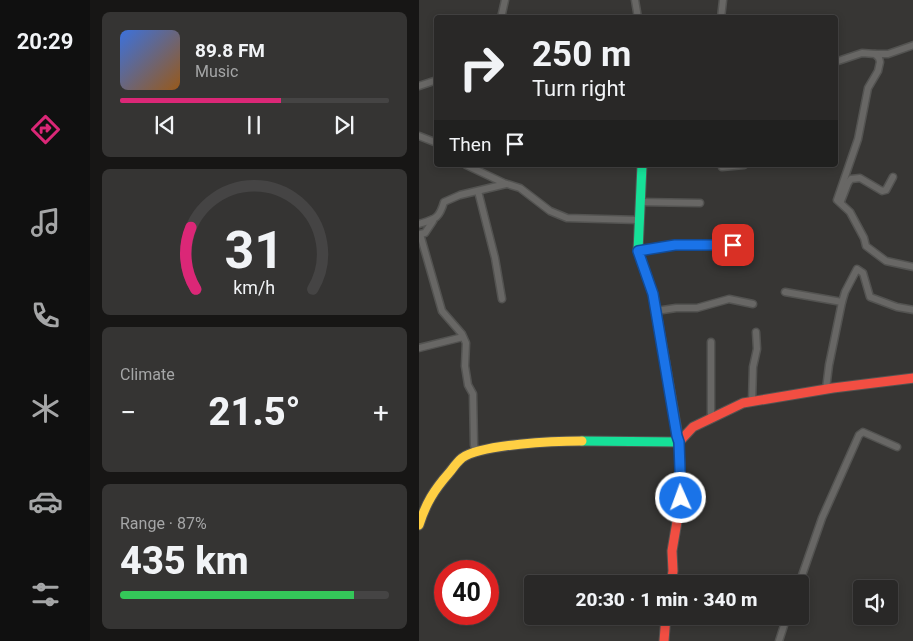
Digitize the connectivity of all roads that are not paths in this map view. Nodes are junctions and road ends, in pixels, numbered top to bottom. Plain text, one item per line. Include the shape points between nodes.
1 (505, 0) edge
2 (635, 0) edge
3 (723, 0) edge
4 (502, 15) edge
5 (638, 15) edge
6 (721, 15) edge
7 (913, 45) edge
8 (875, 54) junction
9 (838, 61) edge
10 (434, 81) edge
11 (419, 86) edge
12 (419, 136) edge
13 (434, 142) edge
14 (470, 167) edge
15 (642, 167) edge
16 (893, 177) dead end
17 (507, 184) junction
18 (478, 191) junction
19 (640, 202) junction
20 (841, 202) junction
21 (700, 203) dead end
22 (432, 220) junction
23 (639, 220) junction
24 (419, 224) edge
25 (733, 245) dead end
26 (638, 251) junction
27 (913, 267) edge
28 (785, 292) dead end
29 (502, 299) dead end
30 (843, 302) junction
31 (753, 304) dead end
32 (913, 310) edge
33 (656, 311) junction
34 (757, 332) dead end
35 (463, 337) junction
36 (711, 342) dead end
37 (419, 348) edge
38 (913, 378) edge
39 (826, 389) junction
40 (752, 402) junction
41 (711, 418) junction
42 (679, 442) junction
43 (897, 447) dead end
44 (476, 452) junction
45 (419, 525) edge
46 (672, 575) edge
47 (802, 575) edge
48 (665, 625) edge
49 (784, 625) edge
50 (664, 641) edge
51 (779, 641) edge

1 - 4 street
2 - 5 street
3 - 6 street
7 - 8 street via 888,54
8 - 9 street via 862,53
8 - 20 street via 881,62 868,88 858,139 837,200
10 - 11 street
12 - 13 street
14 - 17 street
15 - 19 street
16 - 20 street via 886,190 882,191 859,178 851,179
17 - 18 street
17 - 23 street via 520,188 550,211 567,218
18 - 22 street via 444,202 441,214
18 - 29 street
19 - 21 street
19 - 23 street
20 - 27 street via 856,221 866,246 886,261
22 - 24 street
22 - 35 street via 425,233 420,234 443,311
23 - 26 street
25 - 26 street via 675,245
26 - 33 street
28 - 30 street
30 - 32 street via 857,269 863,273 870,297
30 - 39 street
31 - 33 street via 729,299 697,308
33 - 42 street
34 - 40 street
35 - 37 street
35 - 44 street via 468,385 473,394
36 - 41 street
38 - 39 street
39 - 40 street
40 - 41 street
41 - 42 street via 693,427
42 - 44 street via 575,441
42 - 46 street via 681,498 672,551
43 - 47 street via 863,432 859,435 822,518
44 - 45 street via 461,459 433,492
48 - 50 street
49 - 51 street

